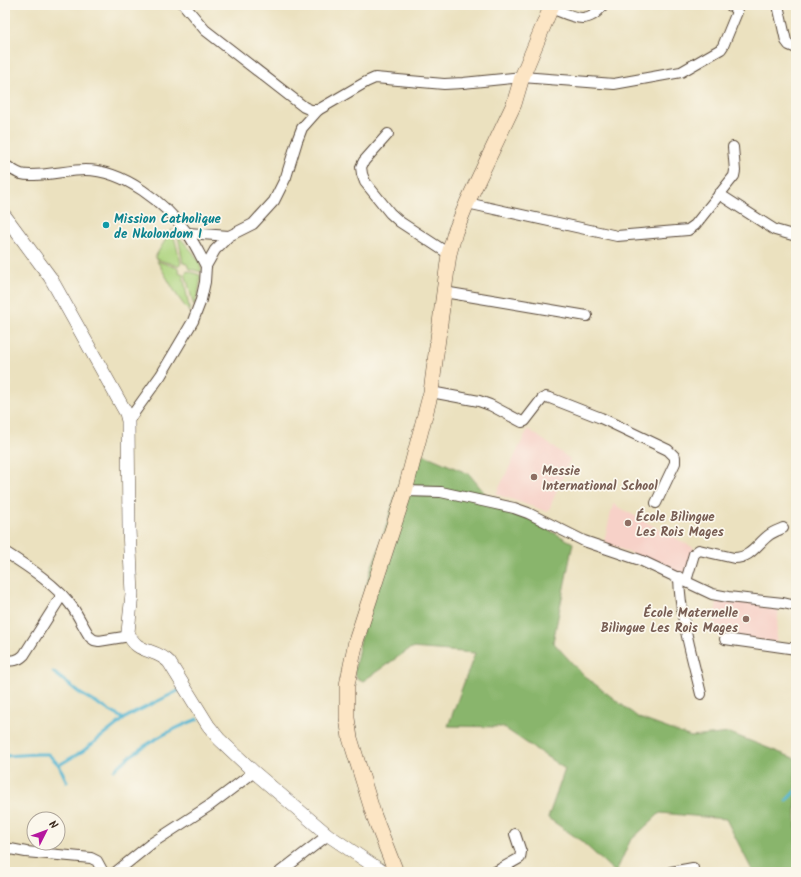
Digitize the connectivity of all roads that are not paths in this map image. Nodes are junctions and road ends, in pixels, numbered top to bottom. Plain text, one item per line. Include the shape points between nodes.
1 (184, 5) edge
2 (603, 5) edge
3 (729, 5) edge
4 (778, 5) edge
5 (552, 6) edge
6 (796, 48) edge
7 (522, 77) junction
8 (318, 110) junction
9 (388, 134) dead end
10 (733, 146) dead end
11 (5, 165) edge
12 (719, 194) junction
13 (467, 203) junction
14 (5, 216) edge
15 (188, 233) junction
16 (229, 236) junction
17 (796, 236) edge
18 (449, 254) junction
19 (206, 266) junction
20 (444, 292) junction
21 (587, 316) dead end
22 (431, 392) junction
23 (128, 421) junction
24 (405, 491) junction
25 (656, 503) dead end
26 (784, 528) dead end
27 (5, 552) edge
28 (683, 579) junction
29 (62, 595) junction
30 (796, 606) edge
31 (130, 636) junction
32 (725, 639) dead end
33 (796, 648) edge
34 (5, 660) edge
35 (701, 694) dead end
36 (254, 772) junction
37 (515, 834) dead end
38 (328, 835) junction
39 (5, 848) edge
40 (693, 868) dead end
41 (103, 872) edge
42 (116, 872) edge
43 (280, 872) edge
44 (383, 872) edge
45 (396, 872) edge
46 (495, 872) edge
47 (671, 872) edge

1 - 8 street via 205,30 304,107
2 - 5 street via 599,11 580,19
3 - 7 street via 737,12 723,46 681,72 614,84
4 - 6 street via 786,41
5 - 7 main road
7 - 8 street via 463,84 375,78
7 - 13 main road via 514,104
8 - 16 street via 302,128 286,177 274,201 253,224
9 - 18 street via 364,161 362,174 365,182 400,222
10 - 12 street via 734,176
11 - 15 street via 28,175 84,170 113,175 159,203
12 - 13 street via 695,225 688,230 624,236
12 - 17 street via 775,230
13 - 18 main road
14 - 23 street via 50,277 123,406
15 - 16 street
15 - 19 street
16 - 19 street via 214,250
18 - 20 main road
19 - 23 street via 201,300 193,320 159,378
20 - 21 street
20 - 22 main road
22 - 24 main road
22 - 25 street via 479,401 522,422 526,422 546,397 601,418 668,450 675,457 675,463
23 - 31 street via 132,594 128,632
24 - 28 street via 441,492 514,508 584,541 640,560
24 - 45 main road via 356,641 347,685 350,738 374,816
26 - 28 street via 768,536 750,553 740,558 696,551
27 - 29 street via 34,571
28 - 30 street via 720,596
28 - 35 street via 679,588
29 - 31 street via 94,640
29 - 34 street via 24,655 15,661
31 - 36 street via 135,646 161,656 169,662 213,733
32 - 33 street
36 - 38 street
36 - 42 street via 209,806 152,843
37 - 46 street via 521,852 520,858
38 - 43 street
38 - 44 street
39 - 41 street via 91,858 97,861
40 - 47 street

